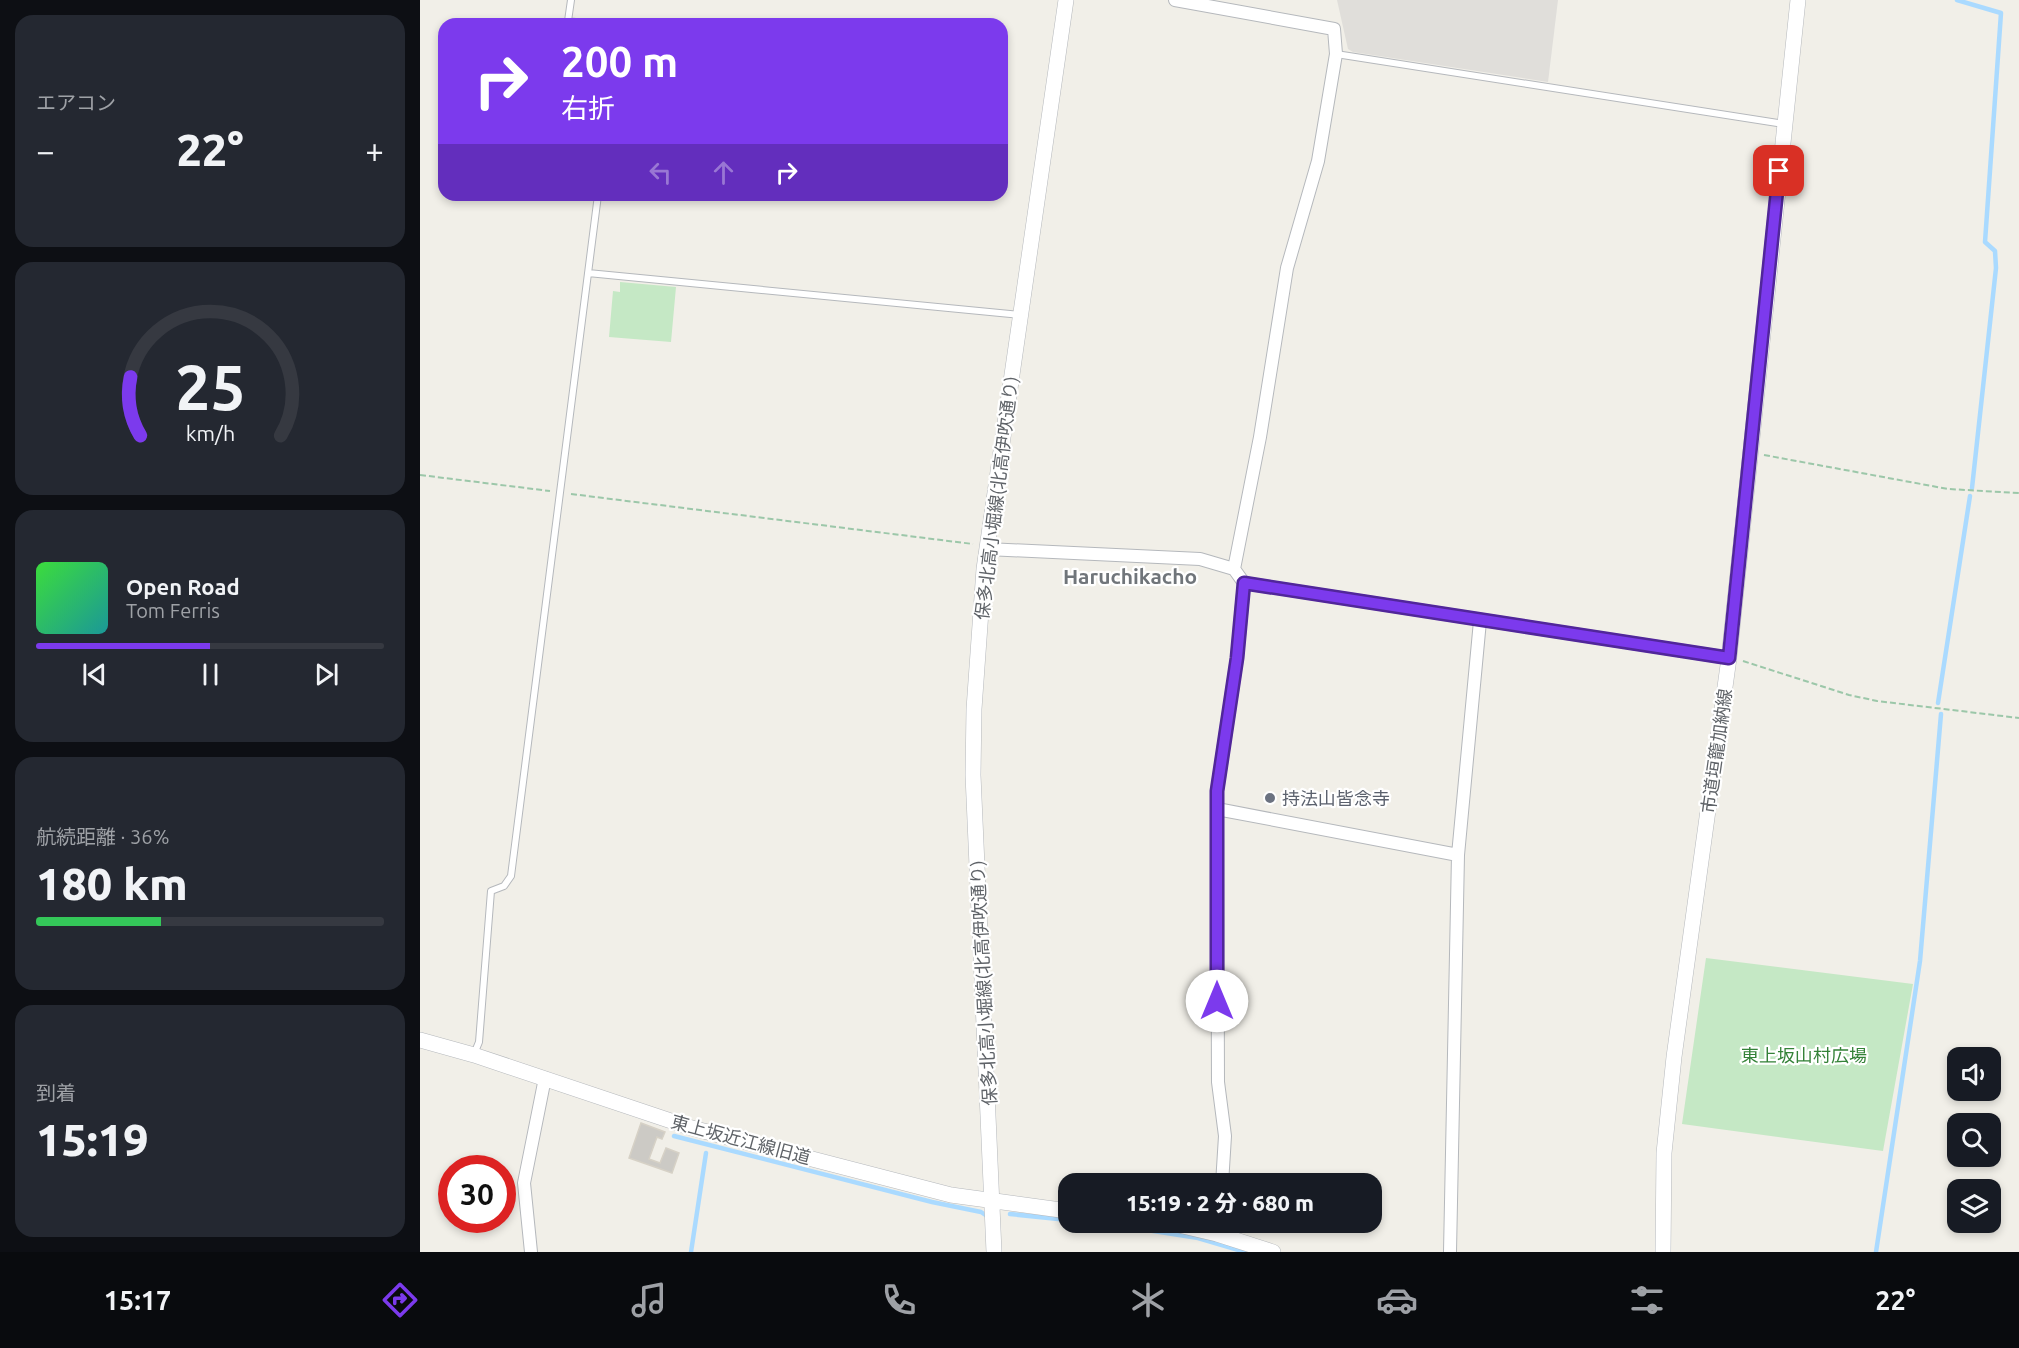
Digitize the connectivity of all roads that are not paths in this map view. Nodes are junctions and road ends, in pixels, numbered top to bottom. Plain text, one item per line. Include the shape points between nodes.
1 (571, 0) edge
2 (1066, 0) edge
3 (1176, 0) edge
4 (1798, 0) edge
5 (568, 18) edge
6 (1336, 54) junction
7 (1784, 124) junction
8 (597, 201) edge
9 (588, 273) junction
10 (1021, 315) junction
11 (987, 549) junction
12 (1234, 569) junction
13 (1244, 583) junction
14 (1480, 621) junction
15 (1729, 658) junction
16 (1217, 809) junction
17 (1458, 855) junction
18 (420, 1040) edge
19 (474, 1055) junction
20 (545, 1078) junction
21 (1223, 1173) edge
22 (994, 1202) junction
23 (1058, 1210) edge
24 (1229, 1233) edge
25 (531, 1252) edge
26 (994, 1252) edge
27 (1273, 1252) edge
28 (1450, 1252) edge
29 (1663, 1252) edge

1 - 5 lane
2 - 10 street, 保多北高小堀線(北高伊吹通り)
3 - 6 street via 1334,29
4 - 7 street, 市道垣籠加納線
6 - 7 lane
6 - 12 street via 1318,161 1287,268
7 - 15 street, 市道垣籠加納線
8 - 9 lane
9 - 10 lane
9 - 19 lane via 511,876 504,886 491,891 479,1042
10 - 11 street, 保多北高小堀線(北高伊吹通り)
11 - 12 street via 1200,559
11 - 22 street, 保多北高小堀線(北高伊吹通り) via 974,709 973,775
12 - 13 street
13 - 14 street
13 - 16 street
14 - 15 street
14 - 17 street
15 - 29 street, 市道垣籠加納線 via 1674,1057 1664,1153
16 - 17 street
16 - 21 street via 1218,1082 1225,1136
17 - 28 street
18 - 19 street, 東上坂近江線旧道
19 - 20 street, 東上坂近江線旧道
20 - 22 street, 東上坂近江線旧道 via 692,1128 951,1195
20 - 25 street via 524,1183
22 - 23 street, 東上坂近江線旧道
22 - 26 street, 保多北高小堀線(北高伊吹通り)
24 - 27 street

